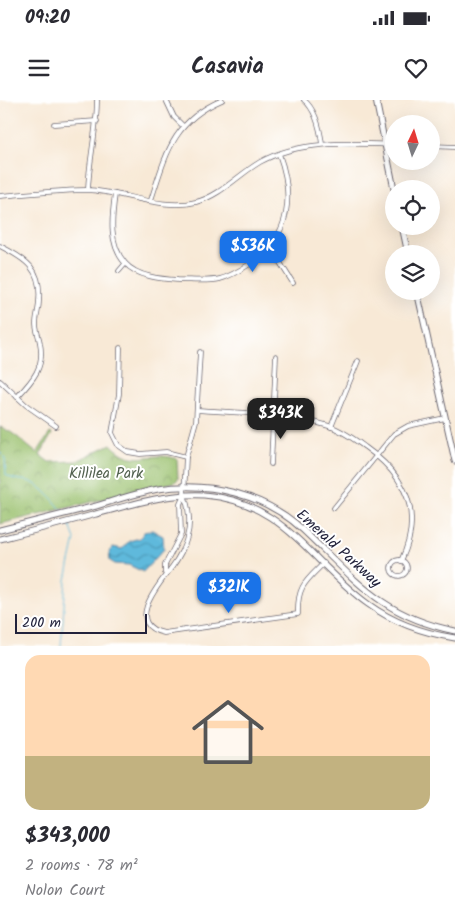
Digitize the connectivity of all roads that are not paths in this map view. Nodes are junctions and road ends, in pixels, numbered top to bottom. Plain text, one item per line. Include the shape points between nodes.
1 (97, 100) edge
2 (166, 100) edge
3 (222, 100) edge
4 (304, 100) edge
5 (376, 100) edge
6 (97, 121) junction
7 (54, 124) dead end
8 (183, 126) junction
9 (322, 144) junction
10 (385, 145) joint
11 (440, 146) edge
12 (455, 147) edge
13 (279, 154) junction
14 (88, 190) junction
15 (115, 194) junction
16 (0, 196) edge
17 (151, 200) junction
18 (0, 246) edge
19 (268, 251) junction
20 (125, 264) junction
21 (119, 271) dead end
22 (293, 283) dead end
23 (418, 300) edge
24 (120, 348) dead end
25 (200, 352) dead end
26 (276, 356) dead end
27 (358, 361) dead end
28 (0, 381) edge
29 (17, 397) junction
30 (197, 410) junction
31 (273, 414) junction
32 (445, 418) junction
33 (56, 426) dead end
34 (330, 427) junction
35 (376, 455) junction
36 (186, 457) junction
37 (455, 461) edge
38 (270, 464) dead end
39 (184, 488) junction
40 (184, 495) junction
41 (334, 508) dead end
42 (0, 530) edge
43 (0, 539) edge
44 (401, 561) junction
45 (324, 563) junction
46 (165, 573) junction
47 (455, 630) edge
48 (455, 638) edge

1 - 6 street
2 - 8 street via 174,117
3 - 8 street via 191,117
4 - 9 street via 312,106
5 - 10 main road
6 - 7 street
6 - 14 street
8 - 17 street via 173,138
9 - 10 street
9 - 13 street
11 - 12 street
13 - 17 street via 240,174 217,193 195,202 169,205
13 - 19 street via 288,187 287,210
14 - 15 street
14 - 16 street
15 - 17 street
15 - 20 street via 111,224
18 - 29 street via 32,266 40,282 36,330 42,360 38,373
19 - 20 street via 237,273 219,280 165,279
19 - 22 street via 279,261
20 - 21 street
23 - 32 main road
24 - 36 street via 119,394 112,433 118,445 128,452 166,452
25 - 30 street
26 - 31 street
27 - 34 street
28 - 29 street
29 - 33 street
30 - 31 street
30 - 36 street
31 - 34 street
31 - 38 street
32 - 35 street via 403,428
32 - 37 main road
34 - 35 street
35 - 41 street
35 - 44 street via 397,476 407,496 411,534
36 - 39 street
39 - 40 street
39 - 42 main road, Emerald Parkway via 156,490
39 - 47 main road, Emerald Parkway via 229,491 274,510 302,529 374,598 423,623
40 - 43 main road, Emerald Parkway via 157,498
40 - 45 main road, Emerald Parkway via 215,497 257,510 286,527
40 - 46 street via 180,504 181,534 165,566
40 - 46 street via 188,504 188,536
44 - 44 street via 392,564 395,575 406,571
45 - 46 street via 303,584 298,594 298,614 164,633 151,628 145,611
45 - 48 main road, Emerald Parkway via 355,593 381,612 419,630

